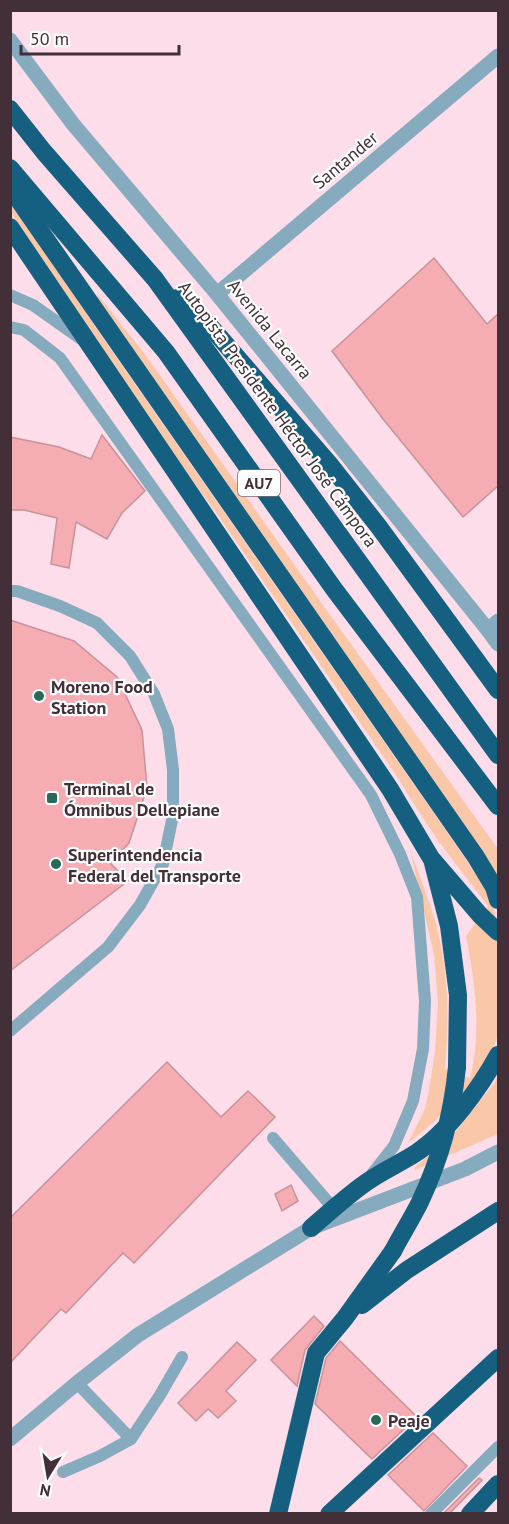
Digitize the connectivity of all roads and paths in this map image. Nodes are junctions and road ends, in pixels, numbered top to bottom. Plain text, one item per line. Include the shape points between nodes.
1 (10, 40) edge
2 (498, 56) edge
3 (10, 109) edge
4 (10, 168) edge
5 (10, 187) edge
6 (10, 227) edge
7 (155, 279) junction
8 (217, 294) junction
9 (10, 295) edge
10 (10, 327) edge
11 (90, 345) junction
12 (10, 591) edge
13 (493, 625) edge
14 (498, 644) edge
15 (498, 690) edge
16 (498, 755) edge
17 (498, 806) edge
18 (431, 858) junction
19 (498, 900) edge
20 (498, 932) edge
21 (10, 1031) edge
22 (498, 1055) edge
23 (273, 1138) dead end
24 (498, 1152) edge
25 (365, 1183) junction
26 (334, 1209) junction
27 (498, 1211) edge
28 (311, 1228) junction
29 (345, 1318) junction
30 (182, 1357) dead end
31 (498, 1358) edge
32 (77, 1383) junction
33 (10, 1439) edge
34 (131, 1439) junction
35 (498, 1447) edge
36 (63, 1472) dead end
37 (498, 1484) edge
38 (278, 1514) edge
39 (329, 1514) edge
40 (431, 1514) edge
41 (470, 1514) edge

1 - 8 street, Avenida Lacarra via 73,124
2 - 8 street, Santander
3 - 7 highway, Autopista Presidente Héctor José Cámpora / AU7
4 - 17 highway, AU7 via 166,352 334,589
5 - 19 highway via 476,857
6 - 11 highway
7 - 15 highway via 209,325 331,466
7 - 16 highway, Autopista Presidente Héctor José Cámpora / AU7
8 - 13 street, Avenida Lacarra
9 - 11 lane via 33,304
10 - 25 lane via 24,330 60,358 371,795 400,854 417,897 425,1001 423,1049 413,1101 394,1146
11 - 18 highway via 390,789
12 - 21 lane via 97,622 130,656 154,694 168,729 173,815 163,864 140,905 108,947
13 - 14 street, Avenida Lacarra
18 - 20 highway
18 - 29 highway, bridge via 448,926 458,995 454,1102 444,1142 420,1202 393,1251
22 - 25 highway via 471,1097 436,1136
23 - 26 lane
24 - 28 street via 465,1169
25 - 26 highway
26 - 28 highway
27 - 29 highway via 407,1270
28 - 32 street via 138,1335
29 - 38 highway via 316,1353
30 - 34 lane
31 - 39 highway
32 - 33 street
32 - 34 lane
34 - 36 lane
35 - 40 lane
37 - 41 highway

